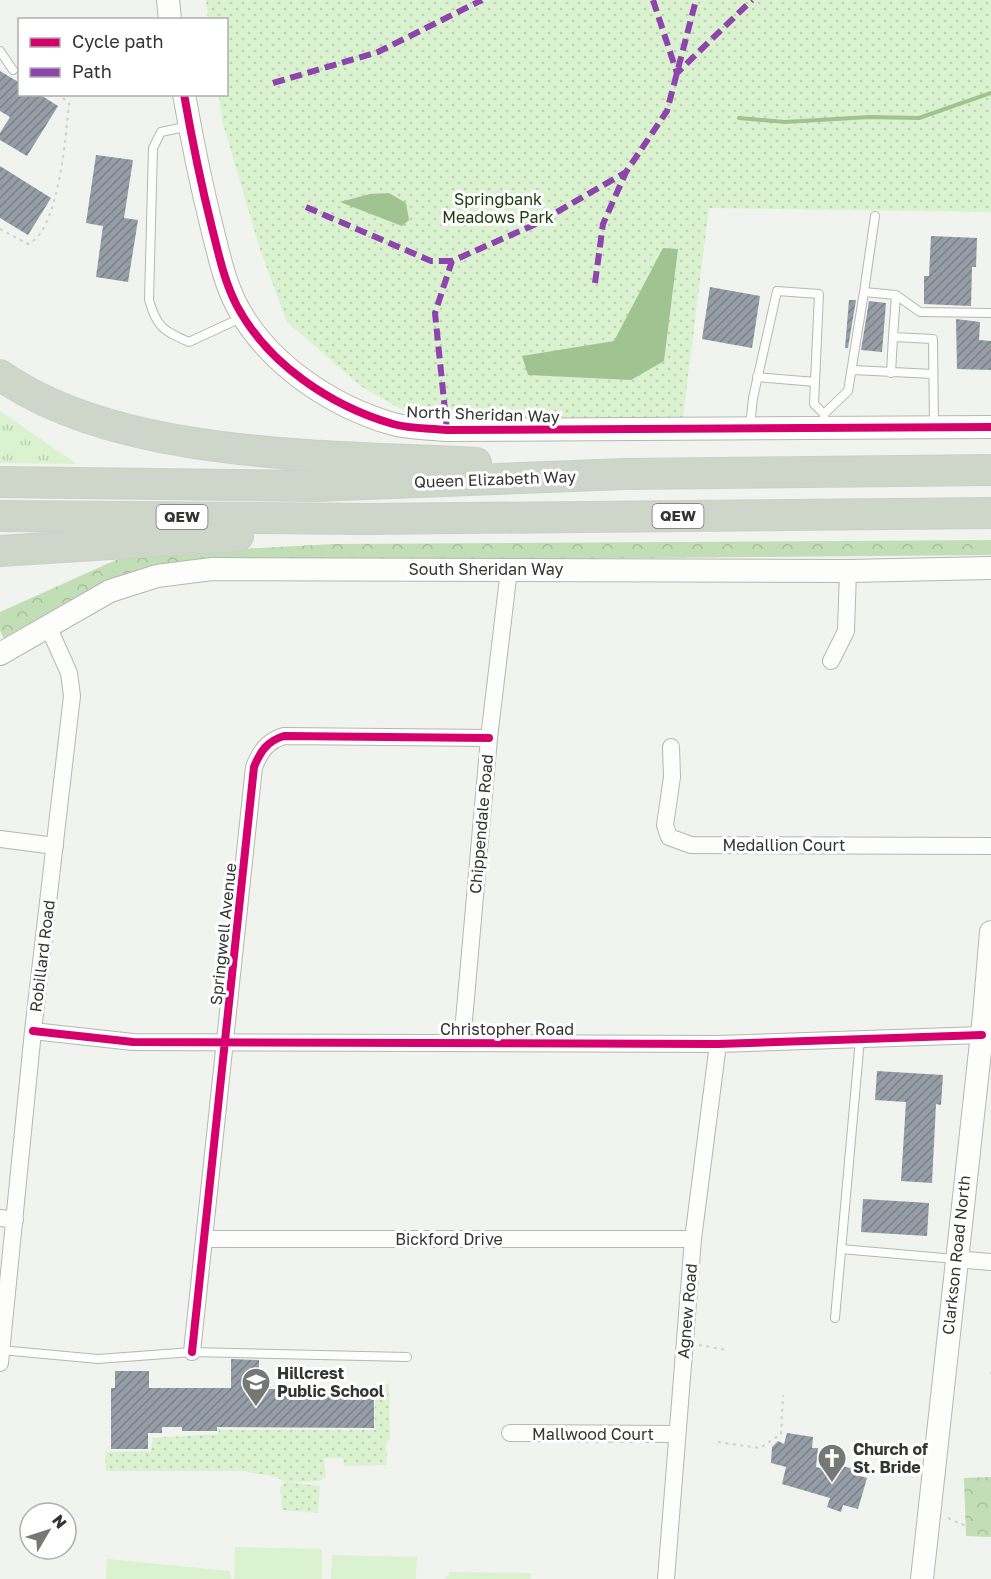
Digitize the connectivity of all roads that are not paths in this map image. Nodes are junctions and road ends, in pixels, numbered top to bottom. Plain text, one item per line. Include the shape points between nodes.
1 (168, 0) edge
2 (170, 18) edge
3 (0, 51) edge
4 (13, 70) dead end
5 (184, 96) edge
6 (189, 125) junction
7 (875, 216) dead end
8 (864, 292) junction
9 (896, 295) junction
10 (991, 313) edge
11 (244, 316) junction
12 (893, 337) junction
13 (853, 370) junction
14 (891, 373) junction
15 (933, 374) junction
16 (0, 375) edge
17 (757, 377) junction
18 (815, 382) junction
19 (823, 421) junction
20 (934, 427) junction
21 (991, 427) edge
22 (750, 429) junction
23 (991, 470) edge
24 (625, 474) junction
25 (0, 482) edge
26 (991, 513) edge
27 (0, 516) edge
28 (365, 519) junction
29 (0, 551) edge
30 (991, 568) edge
31 (509, 570) junction
32 (848, 571) junction
33 (48, 626) junction
34 (0, 654) edge
35 (831, 661) dead end
36 (489, 738) junction
37 (671, 747) dead end
38 (0, 839) edge
39 (55, 846) junction
40 (991, 846) edge
41 (991, 932) edge
42 (33, 1031) junction
43 (982, 1035) junction
44 (860, 1039) junction
45 (225, 1040) junction
46 (462, 1043) junction
47 (718, 1044) junction
48 (8, 1219) edge
49 (205, 1239) junction
50 (693, 1239) junction
51 (841, 1249) junction
52 (956, 1259) junction
53 (991, 1262) edge
54 (836, 1318) dead end
55 (192, 1353) junction
56 (1, 1357) edge
57 (407, 1357) dead end
58 (510, 1433) dead end
59 (676, 1434) junction
60 (666, 1579) edge
61 (922, 1579) edge

1 - 2 street
3 - 4 lane
5 - 6 street, North Sheridan Way
6 - 11 street, North Sheridan Way via 225,278
6 - 11 lane via 161,132 153,148 149,300 155,320 166,332 189,342
7 - 8 lane
8 - 9 lane
8 - 13 lane
9 - 10 lane via 920,312
9 - 12 lane
11 - 22 street, North Sheridan Way via 279,359 313,388 395,425 532,431
12 - 14 lane
12 - 15 lane via 933,339
13 - 14 lane
13 - 19 lane via 848,391
14 - 15 lane
15 - 20 lane
16 - 24 highway via 78,415 161,439 274,451
17 - 18 lane
17 - 18 lane via 777,291 819,294
17 - 22 lane
18 - 19 lane via 814,404
19 - 20 street, North Sheridan Way
19 - 22 street, North Sheridan Way
20 - 21 street, North Sheridan Way
23 - 24 highway, Queen Elizabeth Way / QEW
24 - 25 highway, Queen Elizabeth Way / QEW via 315,486
26 - 28 highway, QEW
27 - 28 highway, QEW
28 - 29 highway via 333,530
30 - 32 street, South Sheridan Way
31 - 32 street, South Sheridan Way
31 - 33 street, South Sheridan Way via 259,568 179,572 110,591
31 - 36 street, Chippendale Road
32 - 35 street via 846,631
33 - 34 street, South Sheridan Way
33 - 39 street, Robillard Road via 69,673 72,696
36 - 45 street, Springwell Avenue via 284,736 260,752 254,767
36 - 46 street, Chippendale Road
37 - 40 street, Medallion Court via 672,777 665,825 669,837 679,842
38 - 39 street
39 - 42 street, Robillard Road
41 - 43 street, Clarkson Road North
42 - 45 street, Christopher Road via 133,1042
42 - 48 street, Robillard Road
43 - 44 street, Christopher Road
43 - 52 street, Clarkson Road North
44 - 47 street, Christopher Road
44 - 51 lane
45 - 46 street, Christopher Road
45 - 49 street, Springwell Avenue
46 - 47 street, Christopher Road
47 - 50 street, Agnew Road
48 - 56 street, Robillard Road
49 - 50 street, Bickford Drive
49 - 55 street, Springwell Avenue
50 - 59 street, Agnew Road
51 - 52 lane
51 - 54 lane
52 - 53 street
52 - 61 street, Clarkson Road North
55 - 56 lane via 98,1359
55 - 57 lane
58 - 59 street, Mallwood Court
59 - 60 street, Agnew Road

